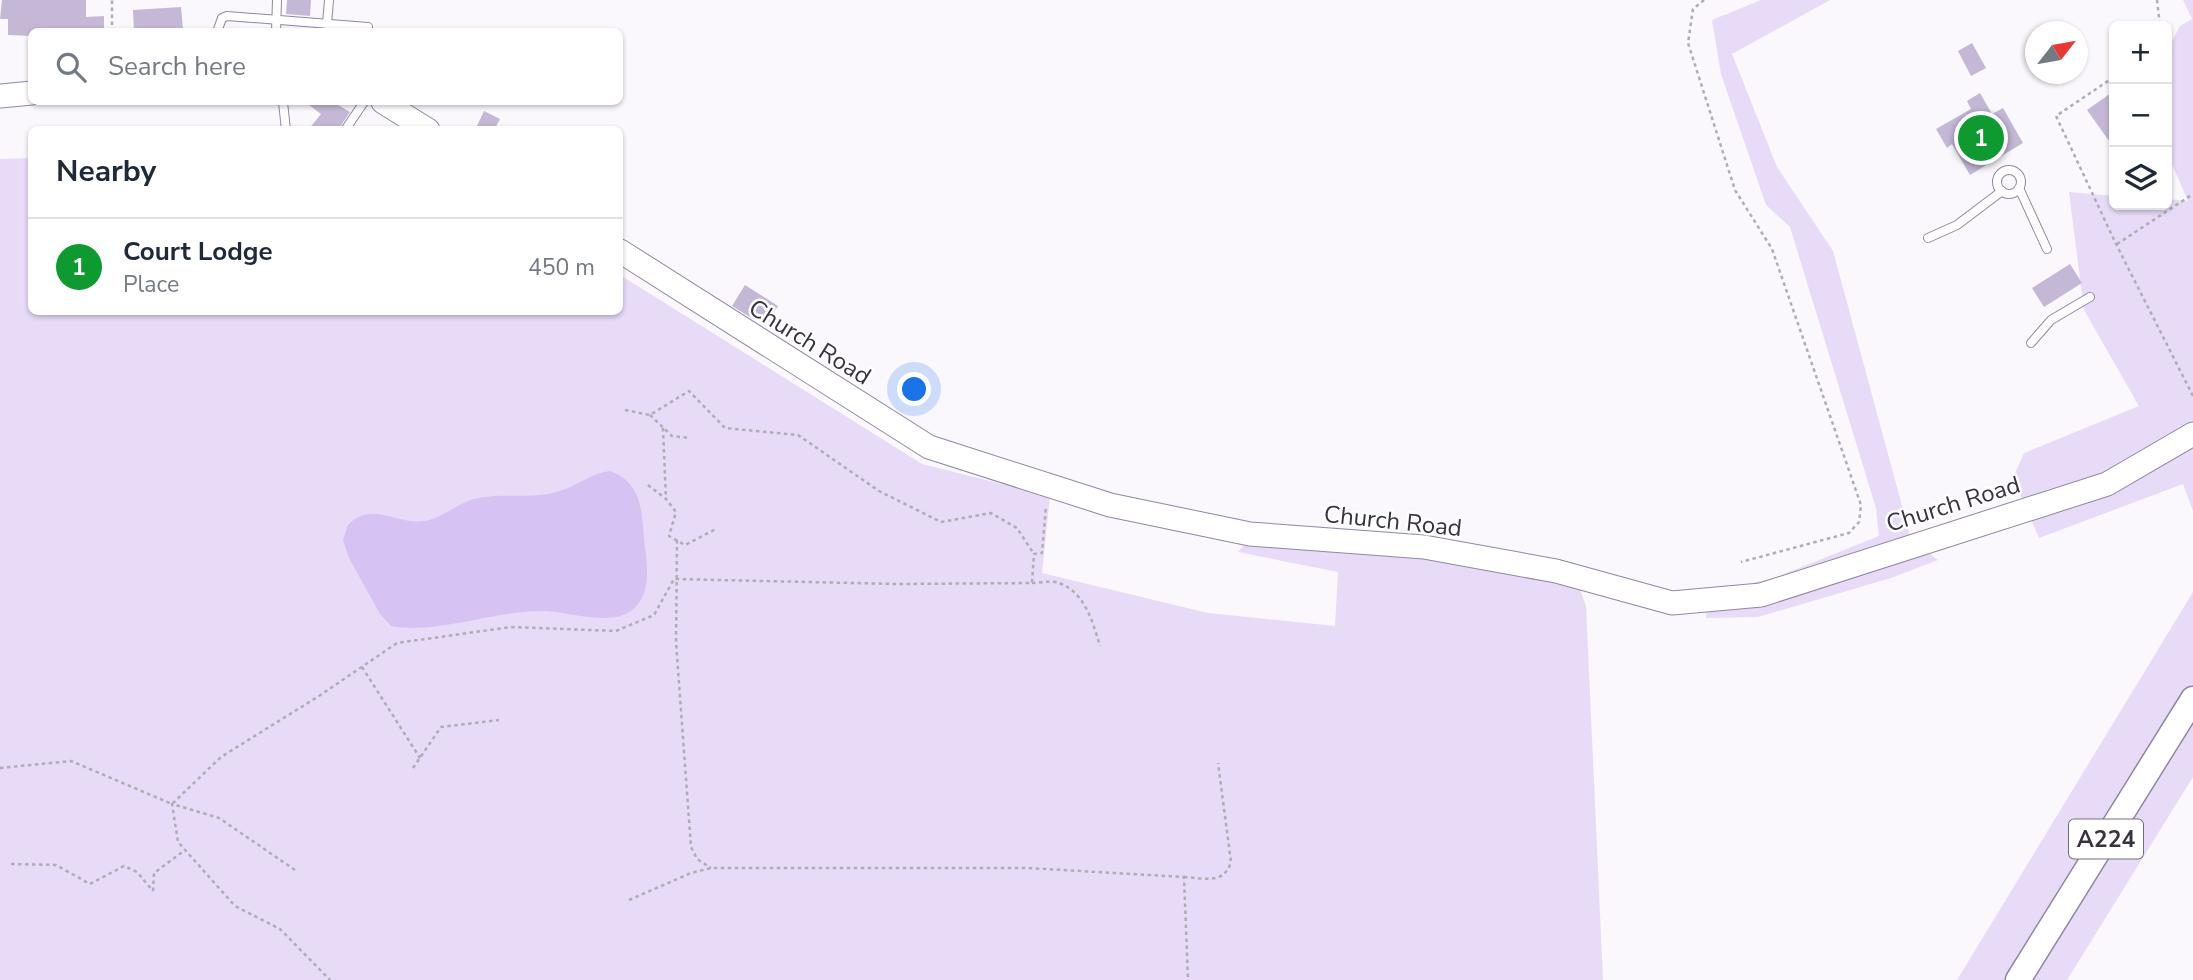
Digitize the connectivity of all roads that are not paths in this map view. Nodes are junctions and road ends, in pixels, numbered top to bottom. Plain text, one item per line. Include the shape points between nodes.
1 (277, 0) edge
2 (329, 0) edge
3 (277, 21) junction
4 (327, 24) junction
5 (368, 27) dead end
6 (218, 28) edge
7 (276, 28) edge
8 (28, 93) edge
9 (0, 96) edge
10 (283, 105) edge
11 (362, 105) edge
12 (388, 105) edge
13 (286, 126) edge
14 (348, 126) edge
15 (422, 126) edge
16 (2019, 188) junction
17 (2002, 191) junction
18 (1928, 238) dead end
19 (2047, 249) dead end
20 (623, 253) edge
21 (2090, 297) dead end
22 (2031, 343) dead end
23 (2193, 434) edge
24 (2193, 699) edge
25 (2018, 980) edge

1 - 3 lane
2 - 4 lane
3 - 4 lane
3 - 6 lane via 228,16
3 - 7 lane
4 - 5 lane
8 - 9 street
10 - 13 lane
11 - 14 lane
12 - 15 street
16 - 17 lane via 2013,193
16 - 17 lane via 2019,176 2008,170 1997,180
16 - 19 lane
17 - 18 lane via 1957,225
20 - 23 street, Church Road via 929,447 1135,510 1250,534 1424,547 1556,571 1672,603 1761,595 2107,484
21 - 22 lane via 2051,320
24 - 25 main road, A224

